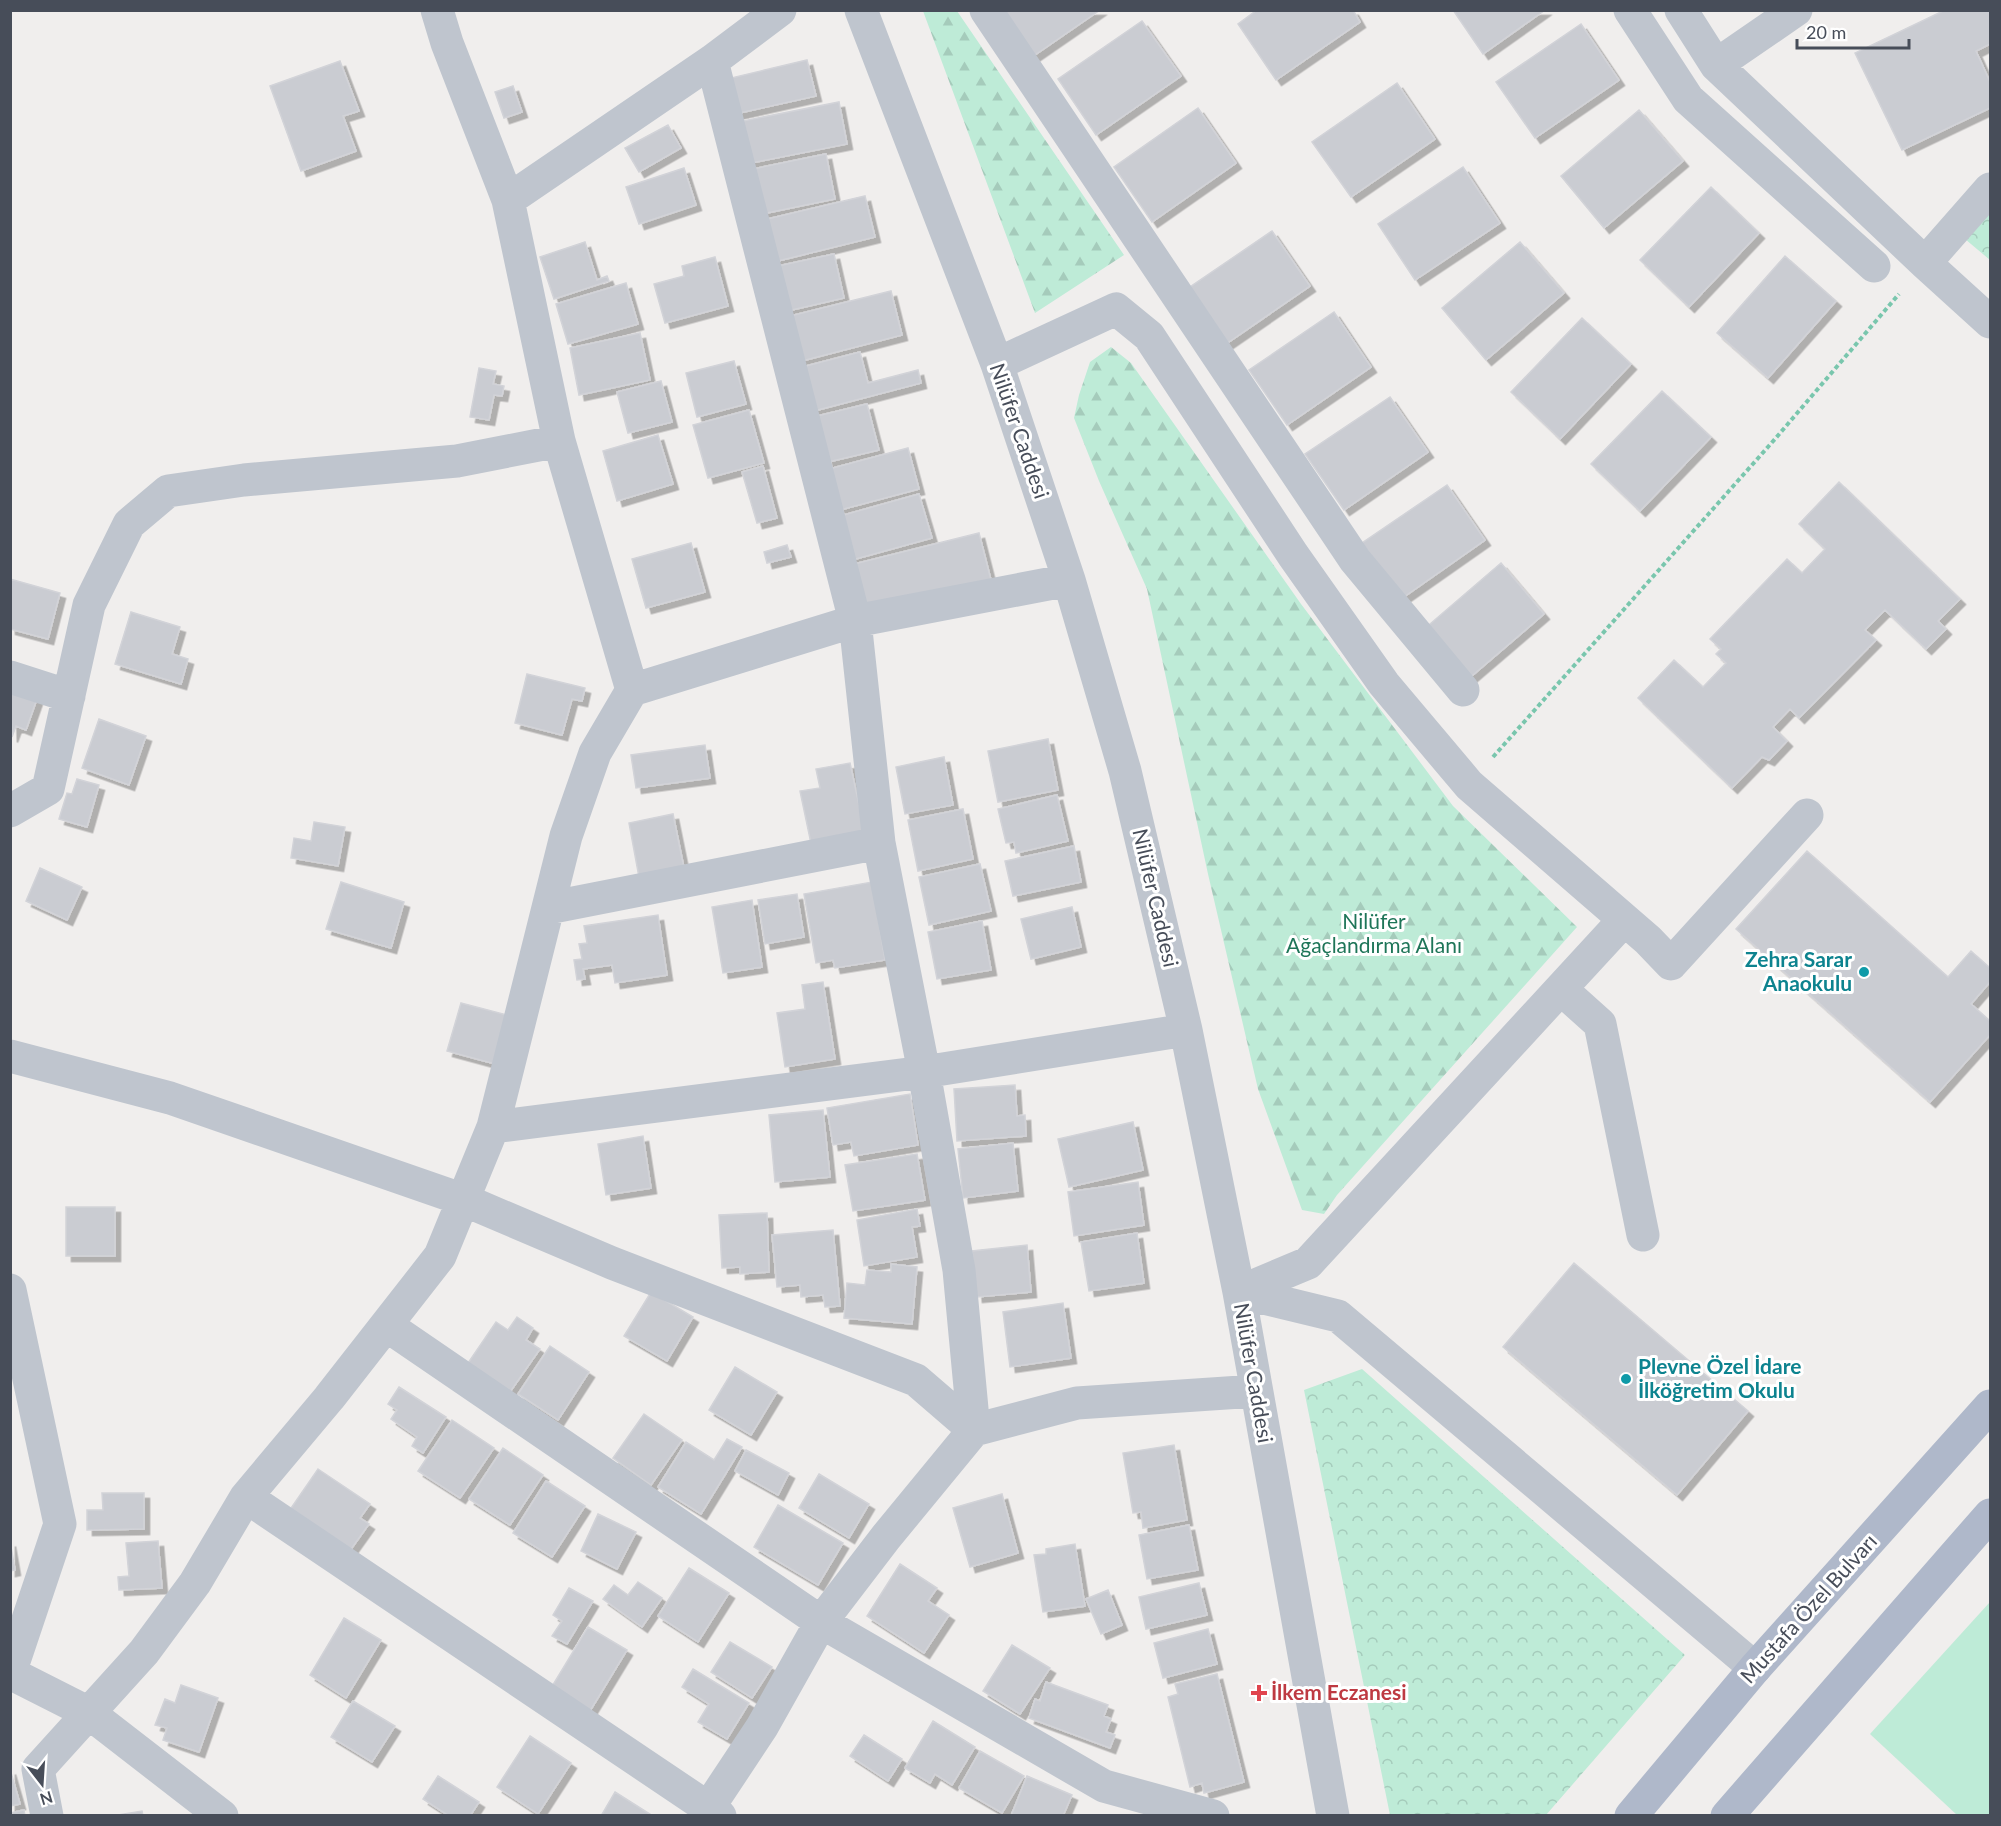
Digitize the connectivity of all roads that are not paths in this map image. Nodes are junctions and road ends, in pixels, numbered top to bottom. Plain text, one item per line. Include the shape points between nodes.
1 (437, 10) edge
2 (780, 10) edge
3 (861, 10) edge
4 (986, 10) edge
5 (1630, 10) edge
6 (1681, 10) edge
7 (1796, 10) edge
8 (712, 61) junction
9 (1716, 66) junction
10 (1990, 189) edge
11 (508, 200) junction
12 (1925, 263) junction
13 (1874, 266) dead end
14 (1990, 322) edge
15 (998, 364) junction
16 (559, 441) junction
17 (1069, 580) junction
18 (855, 621) junction
19 (10, 677) edge
20 (633, 690) junction
21 (1463, 690) dead end
22 (69, 696) junction
23 (10, 811) edge
24 (1808, 815) dead end
25 (879, 843) junction
26 (548, 908) junction
27 (1624, 920) junction
28 (1561, 989) junction
29 (1186, 1030) junction
30 (10, 1056) edge
31 (924, 1072) junction
32 (493, 1127) junction
33 (464, 1200) junction
34 (1643, 1235) dead end
35 (10, 1290) edge
36 (1239, 1292) junction
37 (386, 1325) junction
38 (1256, 1391) junction
39 (1990, 1406) edge
40 (974, 1430) junction
41 (246, 1497) junction
42 (1990, 1515) edge
43 (821, 1622) junction
44 (1755, 1668) junction
45 (89, 1713) junction
46 (710, 1813) edge
47 (47, 1815) edge
48 (222, 1815) edge
49 (1213, 1815) edge
50 (1334, 1815) edge
51 (1632, 1815) edge
52 (1727, 1815) edge

1 - 11 street
2 - 8 street
3 - 15 street, Nilüfer Caddesi
4 - 21 street via 1355,560
5 - 13 street via 1688,99
6 - 9 street
7 - 9 street
8 - 11 street
8 - 18 street
9 - 12 street
10 - 12 street
11 - 16 street
12 - 14 street
15 - 17 street, Nilüfer Caddesi
15 - 27 street via 1116,309 1149,336 1293,555 1384,684 1469,785
16 - 20 street
16 - 22 street via 457,461 244,480 168,491 129,524 89,605
17 - 18 street
17 - 29 street, Nilüfer Caddesi via 1125,771
18 - 20 street
18 - 25 street
19 - 22 street
20 - 26 street via 595,753 566,836
22 - 23 street via 48,789
24 - 27 street via 1671,964
25 - 26 street
25 - 31 street
26 - 32 street
27 - 28 street
28 - 34 street via 1600,1024
28 - 36 street via 1308,1263
29 - 31 street
29 - 36 street, Nilüfer Caddesi
30 - 33 street via 170,1098
31 - 32 street
31 - 40 street via 959,1270
32 - 33 street
33 - 37 street via 440,1256
33 - 40 street via 612,1263 916,1380
35 - 45 street via 60,1524 10,1673
36 - 38 street, Nilüfer Caddesi
36 - 44 street via 1338,1316
37 - 41 street
37 - 43 street
38 - 40 street via 1077,1402
38 - 50 street, Nilüfer Caddesi
39 - 44 main road, Mustafa Özel Bulvarı
40 - 43 street
41 - 45 street via 176,1609 144,1652
41 - 46 street
42 - 52 main road
43 - 46 street
43 - 49 street via 1104,1786
44 - 51 main road, Mustafa Özel Bulvarı
45 - 47 street via 38,1769
45 - 48 street

